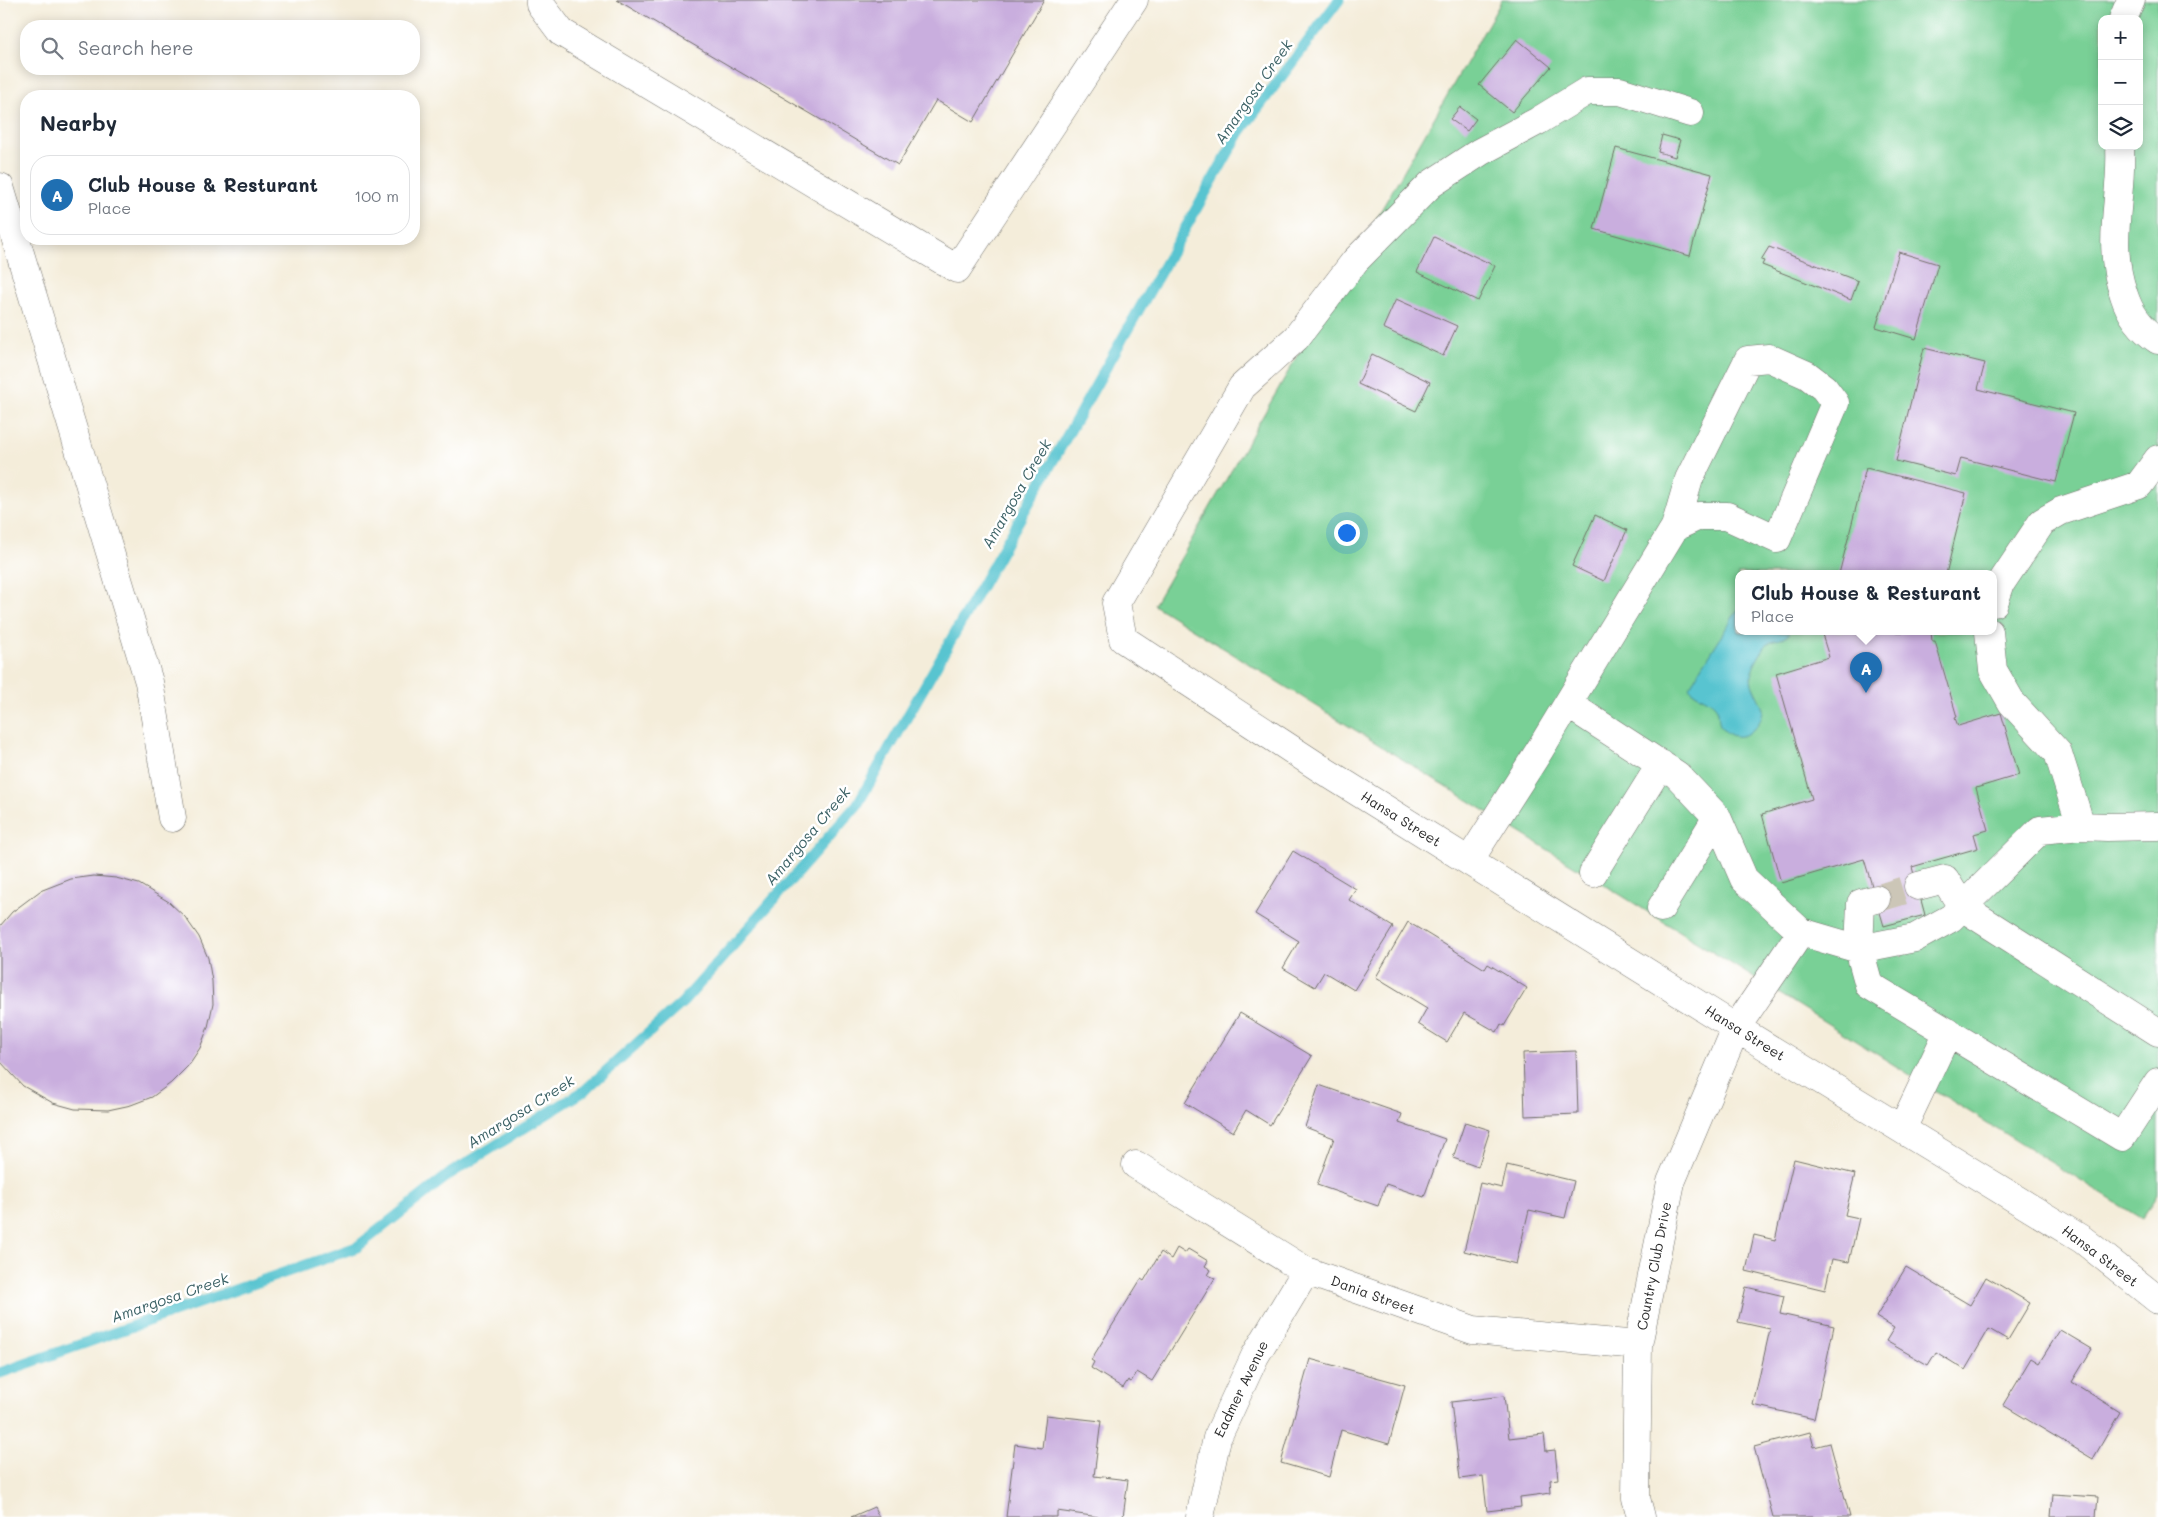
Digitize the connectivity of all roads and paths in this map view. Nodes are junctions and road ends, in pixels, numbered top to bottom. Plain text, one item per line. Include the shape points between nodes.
1 (540, 0) edge
2 (1134, 0) edge
3 (2131, 0) edge
4 (2124, 15) edge
5 (1690, 113) dead end
6 (2120, 150) edge
7 (0, 187) edge
8 (2158, 340) edge
9 (2158, 459) edge
10 (1676, 527) junction
11 (1997, 594) edge
12 (1989, 635) edge
13 (1568, 704) junction
14 (1661, 764) junction
15 (1717, 817) junction
16 (172, 818) dead end
17 (2081, 826) junction
18 (2158, 826) edge
19 (1469, 861) junction
20 (1593, 873) dead end
21 (1918, 886) tunnel mouth
22 (1876, 899) tunnel mouth
23 (1962, 907) junction
24 (1661, 908) dead end
25 (1801, 932) junction
26 (1859, 948) junction
27 (1736, 1028) junction
28 (1948, 1032) junction
29 (2158, 1032) edge
30 (2158, 1082) edge
31 (1902, 1129) junction
32 (1136, 1165) dead end
33 (1306, 1271) junction
34 (2158, 1300) edge
35 (1638, 1345) junction
36 (1200, 1517) edge
37 (1642, 1517) edge

1 - 2 street via 561,32 957,269
3 - 4 street
5 - 19 street, Hansa Street via 1620,91 1587,91 1431,184 1355,261 1296,338 1242,387 1116,603 1123,639
6 - 8 street via 2114,245 2117,277 2128,306 2140,325
7 - 16 street via 149,682
9 - 11 street via 2140,485 2061,510 2042,522 2001,583
10 - 10 street via 1699,516 1727,516 1777,539 1835,403 1824,388 1807,375 1769,358 1748,360 1689,479
10 - 13 street
12 - 17 street via 1993,670 2012,703 2058,753
13 - 14 street
13 - 19 street
14 - 15 street via 1677,774
14 - 20 street
15 - 24 street
15 - 25 street via 1744,879
17 - 18 street
17 - 23 street via 2040,830
19 - 27 street, Hansa Street
21 - 23 street via 1945,879
22 - 26 street via 1861,902
23 - 26 street via 1951,918 1915,938
23 - 29 street
25 - 26 street
25 - 27 street, Country Club Drive
26 - 28 street via 1869,984
27 - 31 street, Hansa Street
27 - 35 street, Country Club Drive via 1670,1182
28 - 30 street via 2122,1137
28 - 31 street
31 - 34 street, Hansa Street via 2083,1240
32 - 33 street, Dania Street
33 - 35 street, Dania Street via 1473,1330
33 - 36 street, Eadmer Avenue via 1255,1356 1216,1438
35 - 37 street, Country Club Drive via 1636,1498

